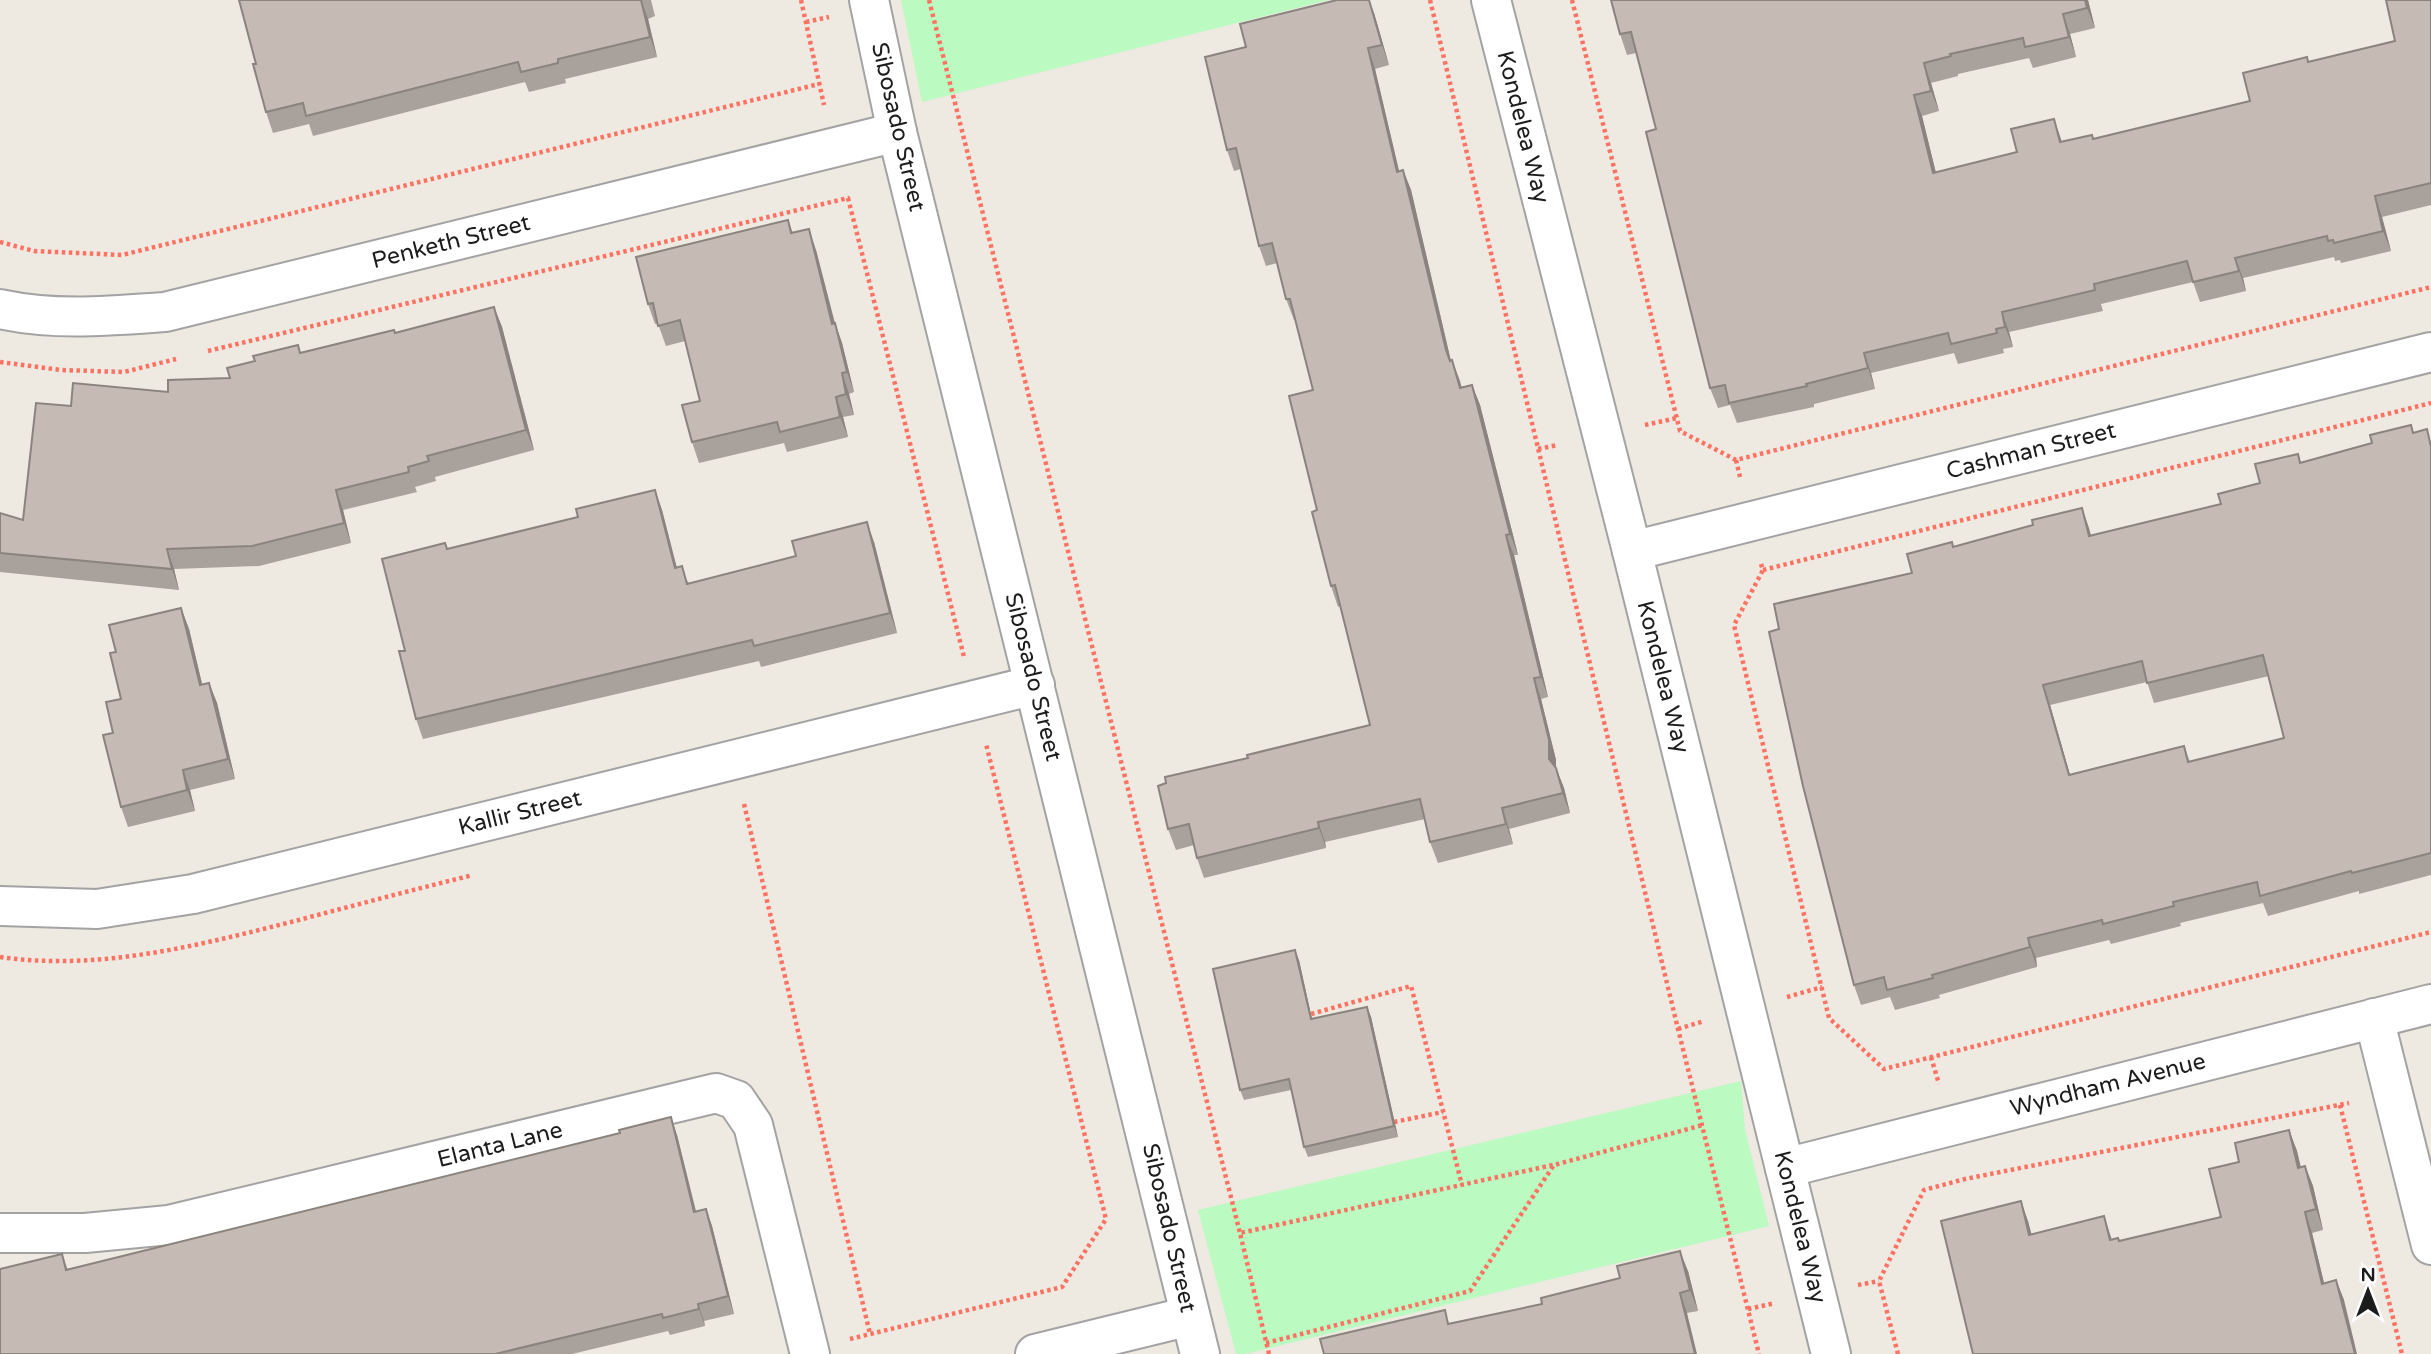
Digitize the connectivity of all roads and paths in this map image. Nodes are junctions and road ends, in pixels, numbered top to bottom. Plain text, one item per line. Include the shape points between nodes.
1 (801, 0) edge
2 (869, 0) edge
3 (929, 0) edge
4 (1430, 0) edge
5 (1491, 0) edge
6 (1572, 0) edge
7 (819, 84) junction
8 (897, 132) junction
9 (835, 147) junction
10 (848, 198) junction
11 (0, 242) edge
12 (2431, 286) edge
13 (0, 309) edge
14 (204, 352) dead end
15 (2431, 352) edge
16 (178, 359) dead end
17 (0, 362) edge
18 (2431, 403) edge
19 (1632, 551) junction
20 (1035, 685) junction
21 (974, 699) junction
22 (744, 804) dead end
23 (0, 906) edge
24 (2431, 932) edge
25 (2431, 1003) edge
26 (1311, 1014) edge
27 (2374, 1018) junction
28 (2393, 1091) junction
29 (2340, 1105) junction
30 (1443, 1112) junction
31 (1394, 1122) edge
32 (1703, 1125) junction
33 (1554, 1165) junction
34 (1785, 1168) junction
35 (1462, 1185) junction
36 (0, 1233) edge
37 (1240, 1233) junction
38 (2431, 1245) edge
39 (1190, 1315) junction
40 (870, 1334) junction
41 (1266, 1343) junction
42 (810, 1352) edge
43 (1034, 1354) edge
44 (1199, 1354) edge
45 (1269, 1354) edge
46 (1759, 1354) edge
47 (1831, 1354) edge
48 (1898, 1354) edge
49 (2402, 1354) edge

1 - 7 path
2 - 8 street, Sibosado Street
3 - 37 path
4 - 32 path
5 - 19 street, Kondelea Way
6 - 12 path via 1680,431 1735,460
7 - 9 path
7 - 11 path via 122,255 34,251
8 - 9 street, Penketh Street
8 - 20 street, Sibosado Street
9 - 10 path
9 - 13 street, Penketh Street via 165,312 70,318
10 - 14 path
10 - 21 path
15 - 19 street, Cashman Street
16 - 17 path via 124,372
18 - 24 path via 1763,570 1734,625 1829,1018 1884,1069
19 - 34 street, Kondelea Way
20 - 21 street, Kallir Street
20 - 39 street, Sibosado Street
21 - 23 street, Kallir Street via 193,894 97,909
21 - 40 path via 1106,1219 1062,1287
22 - 40 path
25 - 27 street, Wyndham Avenue
26 - 30 path via 1411,986
27 - 28 street
27 - 34 street, Wyndham Avenue
28 - 29 path
28 - 38 street
29 - 48 path via 1924,1190 1879,1281
29 - 49 path
30 - 31 path
30 - 35 path
32 - 33 path
32 - 46 path
33 - 35 path
33 - 41 path via 1470,1291
34 - 47 street, Kondelea Way
35 - 37 path
36 - 42 street, Elanta Lane via 85,1233 169,1225 716,1093 736,1100 753,1125
37 - 41 path
39 - 43 street
39 - 44 street, Sibosado Street
40 - 42 path
41 - 45 path

